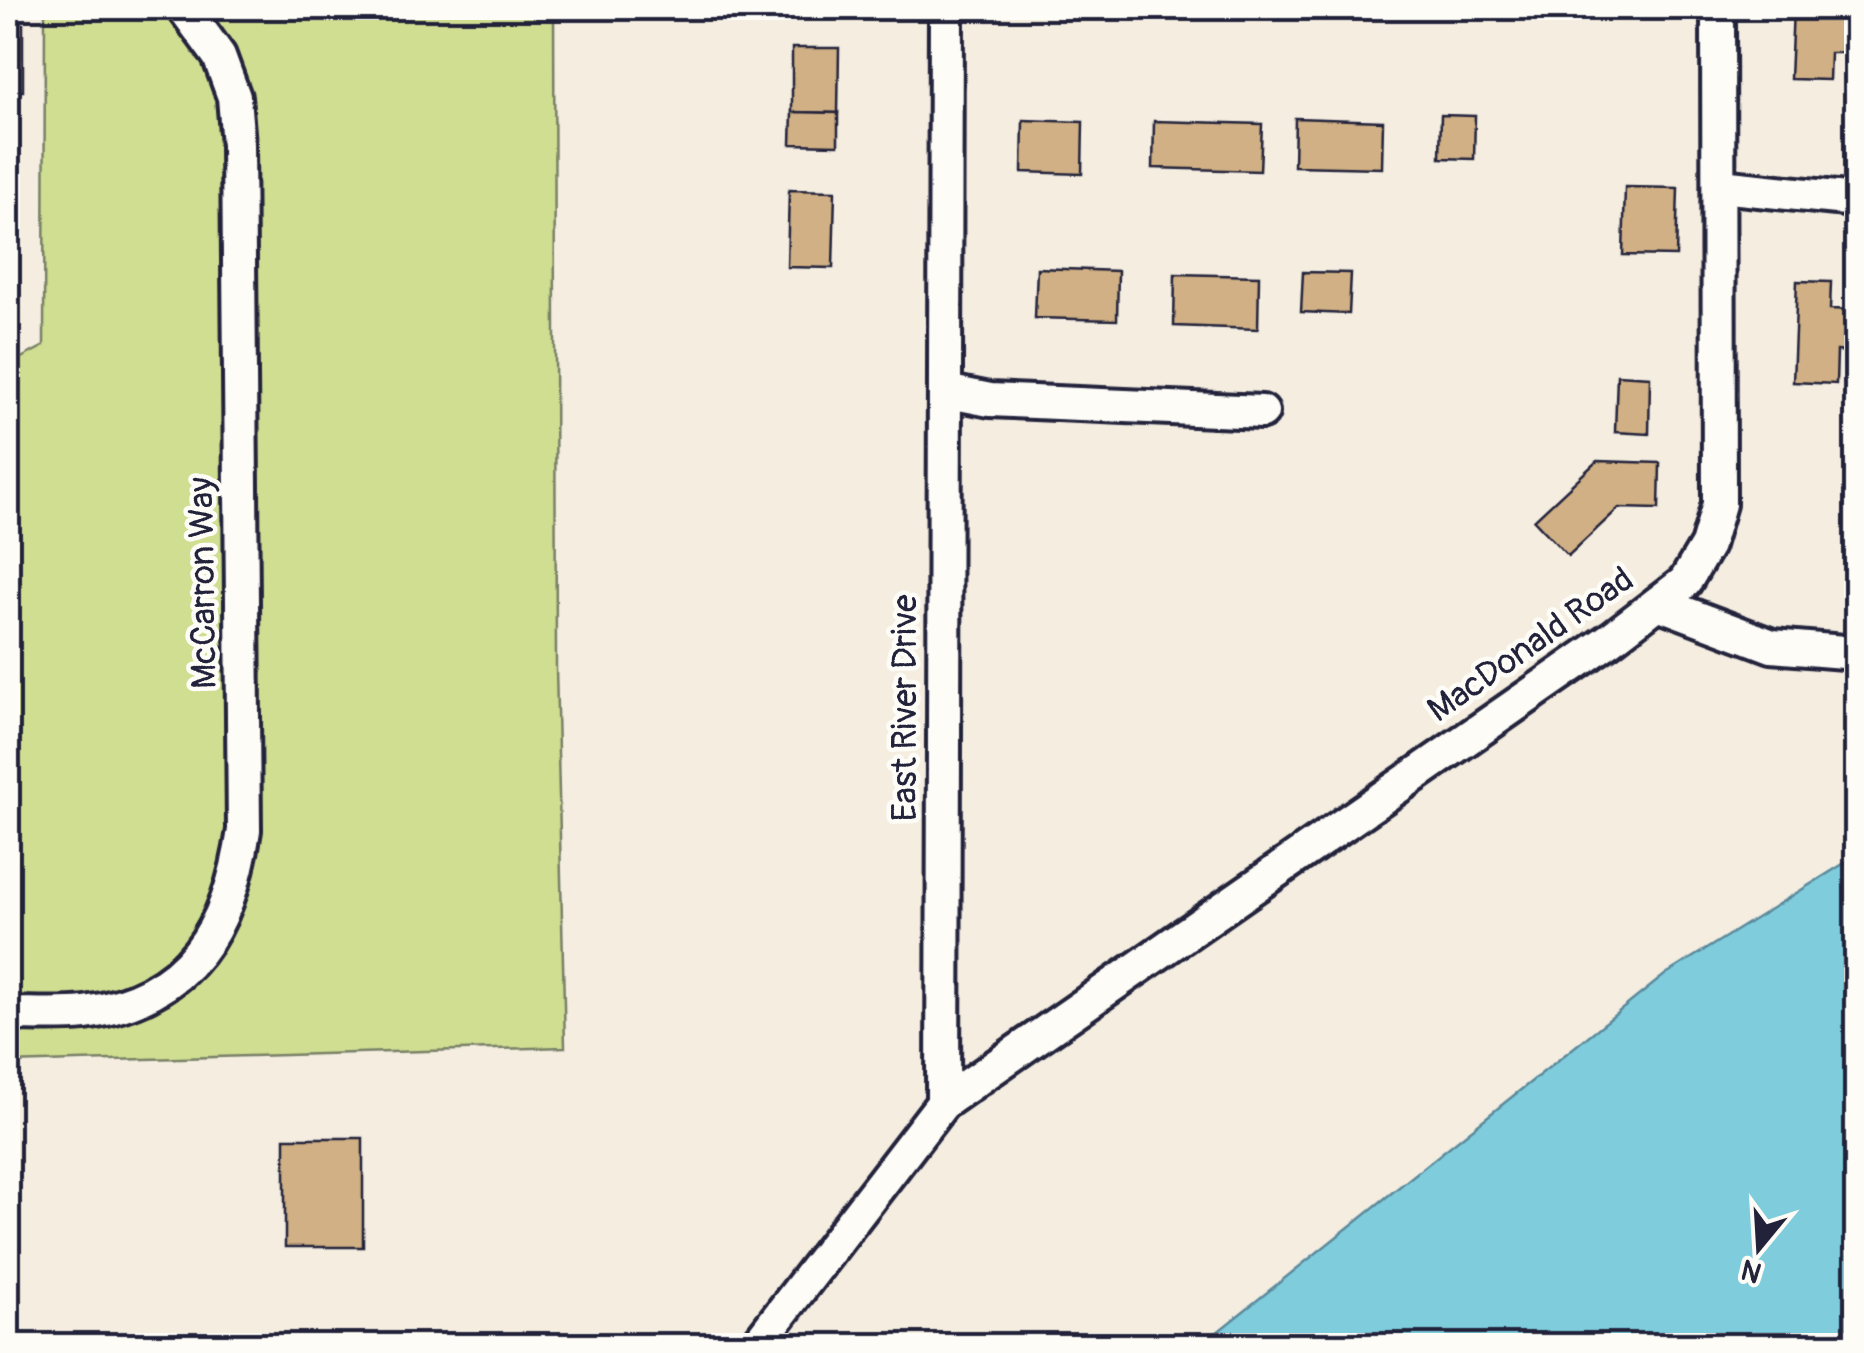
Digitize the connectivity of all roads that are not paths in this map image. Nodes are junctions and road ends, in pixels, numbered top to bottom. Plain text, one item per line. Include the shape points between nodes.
1 (184, 8) edge
2 (946, 8) edge
3 (1718, 8) edge
4 (1720, 186) junction
5 (1856, 200) edge
6 (945, 391) junction
7 (1262, 412) dead end
8 (1658, 602) junction
9 (1856, 653) edge
10 (8, 1014) edge
11 (943, 1103) junction
12 (756, 1346) edge

1 - 10 street, McCarron Way via 219,56 234,97 238,146 244,830 238,869 216,930 159,988 84,1013
2 - 6 street, East River Drive
3 - 4 street, MacDonald Road
4 - 5 street
4 - 8 street, MacDonald Road via 1720,504 1685,582
6 - 7 street via 990,400
6 - 11 street, East River Drive
8 - 9 street via 1772,646
8 - 11 street, MacDonald Road
11 - 12 street

